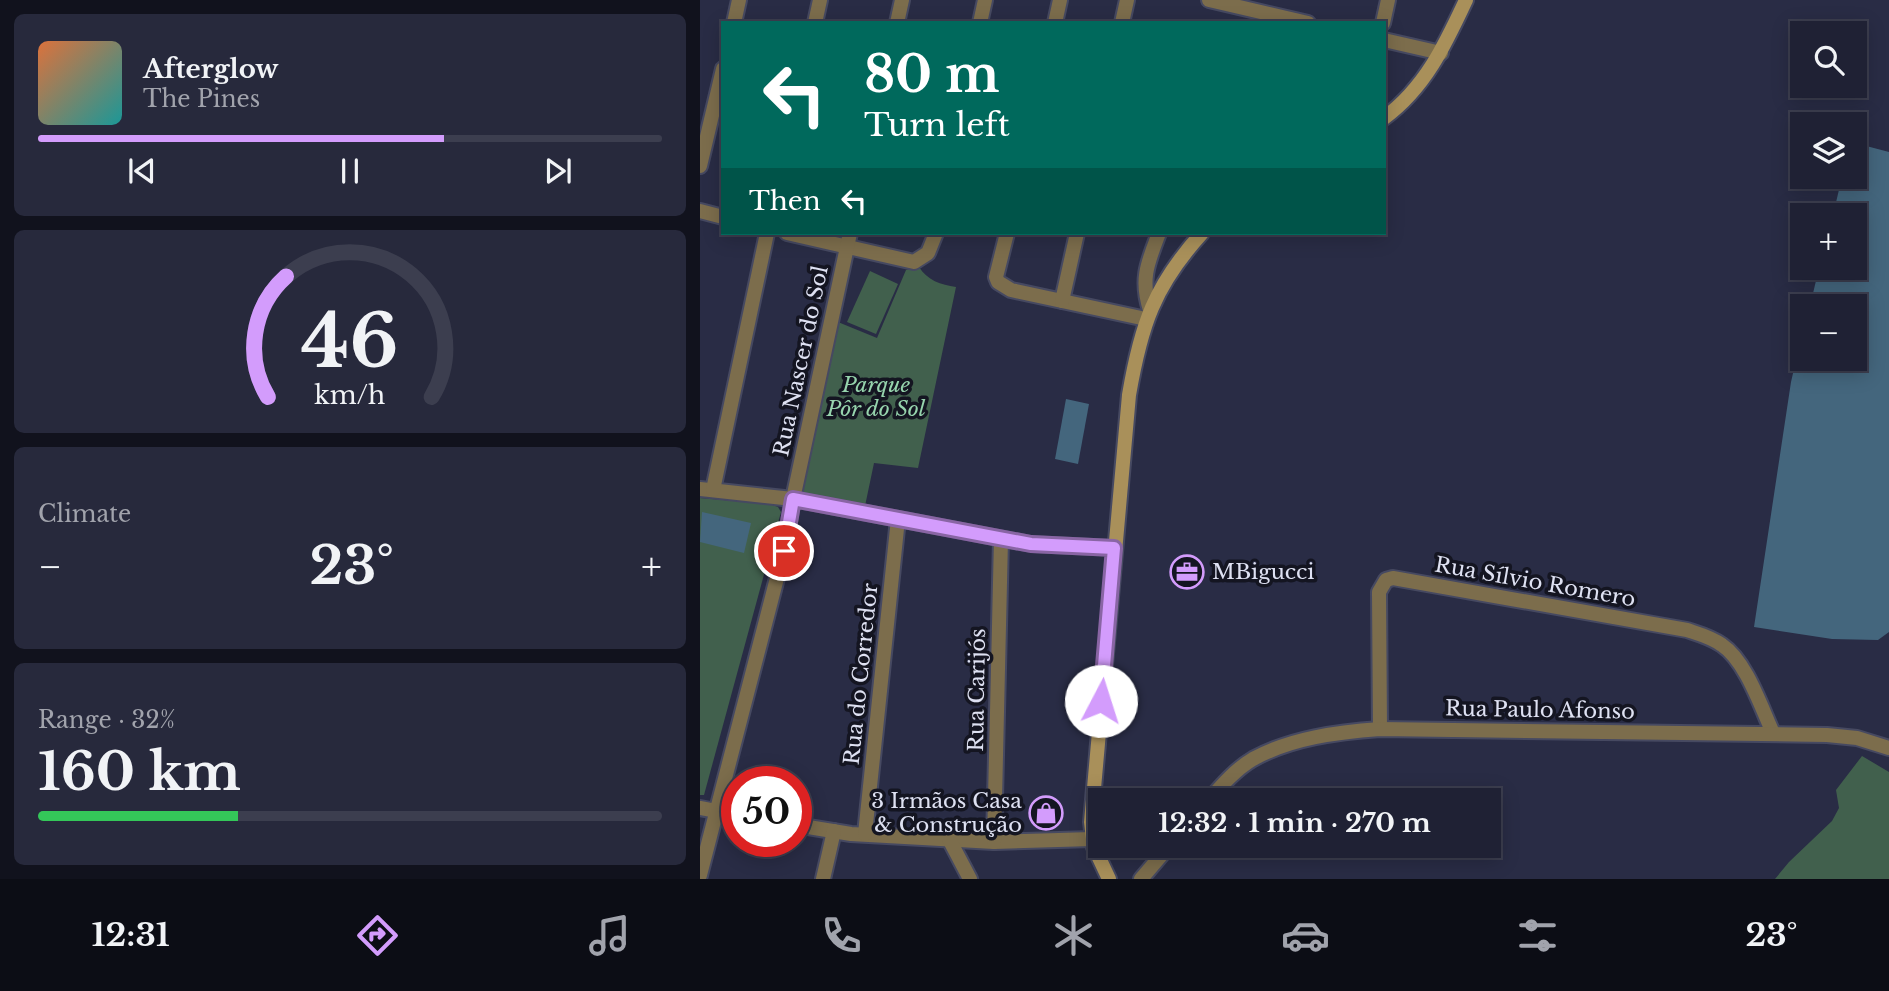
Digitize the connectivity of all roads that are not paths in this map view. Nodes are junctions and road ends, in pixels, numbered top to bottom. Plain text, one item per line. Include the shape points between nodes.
1 (739, 0) edge
2 (820, 0) edge
3 (902, 0) edge
4 (985, 0) edge
5 (1060, 0) edge
6 (1128, 0) edge
7 (1209, 0) edge
8 (1388, 0) edge
9 (1466, 0) edge
10 (1264, 6) edge
11 (734, 21) edge
12 (815, 21) edge
13 (897, 21) edge
14 (980, 21) edge
15 (1055, 21) edge
16 (1123, 21) edge
17 (1303, 21) edge
18 (1383, 21) edge
19 (1386, 40) edge
20 (1441, 53) junction
21 (721, 77) edge
22 (1386, 116) edge
23 (700, 166) edge
24 (700, 211) edge
25 (721, 216) edge
26 (767, 235) edge
27 (804, 235) edge
28 (1006, 235) edge
29 (1077, 235) edge
30 (1158, 235) edge
31 (1200, 235) edge
32 (934, 238) edge
33 (848, 240) edge
34 (1062, 301) junction
35 (1148, 314) junction
36 (707, 489) edge
37 (793, 499) junction
38 (898, 519) junction
39 (1001, 539) junction
40 (1114, 548) junction
41 (1380, 729) junction
42 (1773, 733) junction
43 (1889, 748) edge
44 (1093, 788) edge
45 (1220, 788) edge
46 (700, 808) edge
47 (716, 812) junction
48 (721, 813) edge
49 (812, 828) edge
50 (834, 831) junction
51 (865, 834) junction
52 (949, 839) junction
53 (1088, 839) edge
54 (994, 842) junction
55 (1097, 858) edge
56 (1159, 858) edge
57 (700, 875) edge
58 (823, 879) edge
59 (970, 879) edge
60 (1109, 879) edge
61 (1141, 879) edge

1 - 11 street
2 - 12 street
3 - 13 street
4 - 14 street
5 - 15 street
6 - 16 street
7 - 10 street
8 - 18 street
9 - 20 main road
10 - 17 street
19 - 20 street
20 - 22 main road via 1408,98
21 - 23 street
24 - 25 street
26 - 36 street
27 - 33 street
28 - 34 street via 998,282 1012,290
29 - 34 street
30 - 35 street via 1143,285
31 - 35 main road via 1179,258
32 - 33 street via 928,253 914,262
33 - 37 street, Rua Nascer do Sol
34 - 35 street
35 - 40 main road via 1127,406
36 - 37 street
37 - 38 street
37 - 47 street, Rua Nascer do Sol via 784,551
38 - 39 street
38 - 51 street, Rua do Corredor
39 - 40 street
39 - 54 street, Rua Carijós
40 - 44 main road
41 - 42 street, Rua Paulo Afonso
41 - 42 street, Rua Sílvio Romero via 1379,592 1386,580 1393,578 1708,637 1734,655
41 - 45 street, Rua Paulo Afonso via 1318,737 1278,749 1253,760
42 - 43 street, Rua Paulo Afonso via 1844,736
46 - 47 street
47 - 48 street
47 - 57 street, Rua Nascer do Sol
49 - 50 street
50 - 51 street
50 - 58 street
51 - 52 street
52 - 54 street
52 - 59 street
53 - 54 street
55 - 60 main road
56 - 61 street

